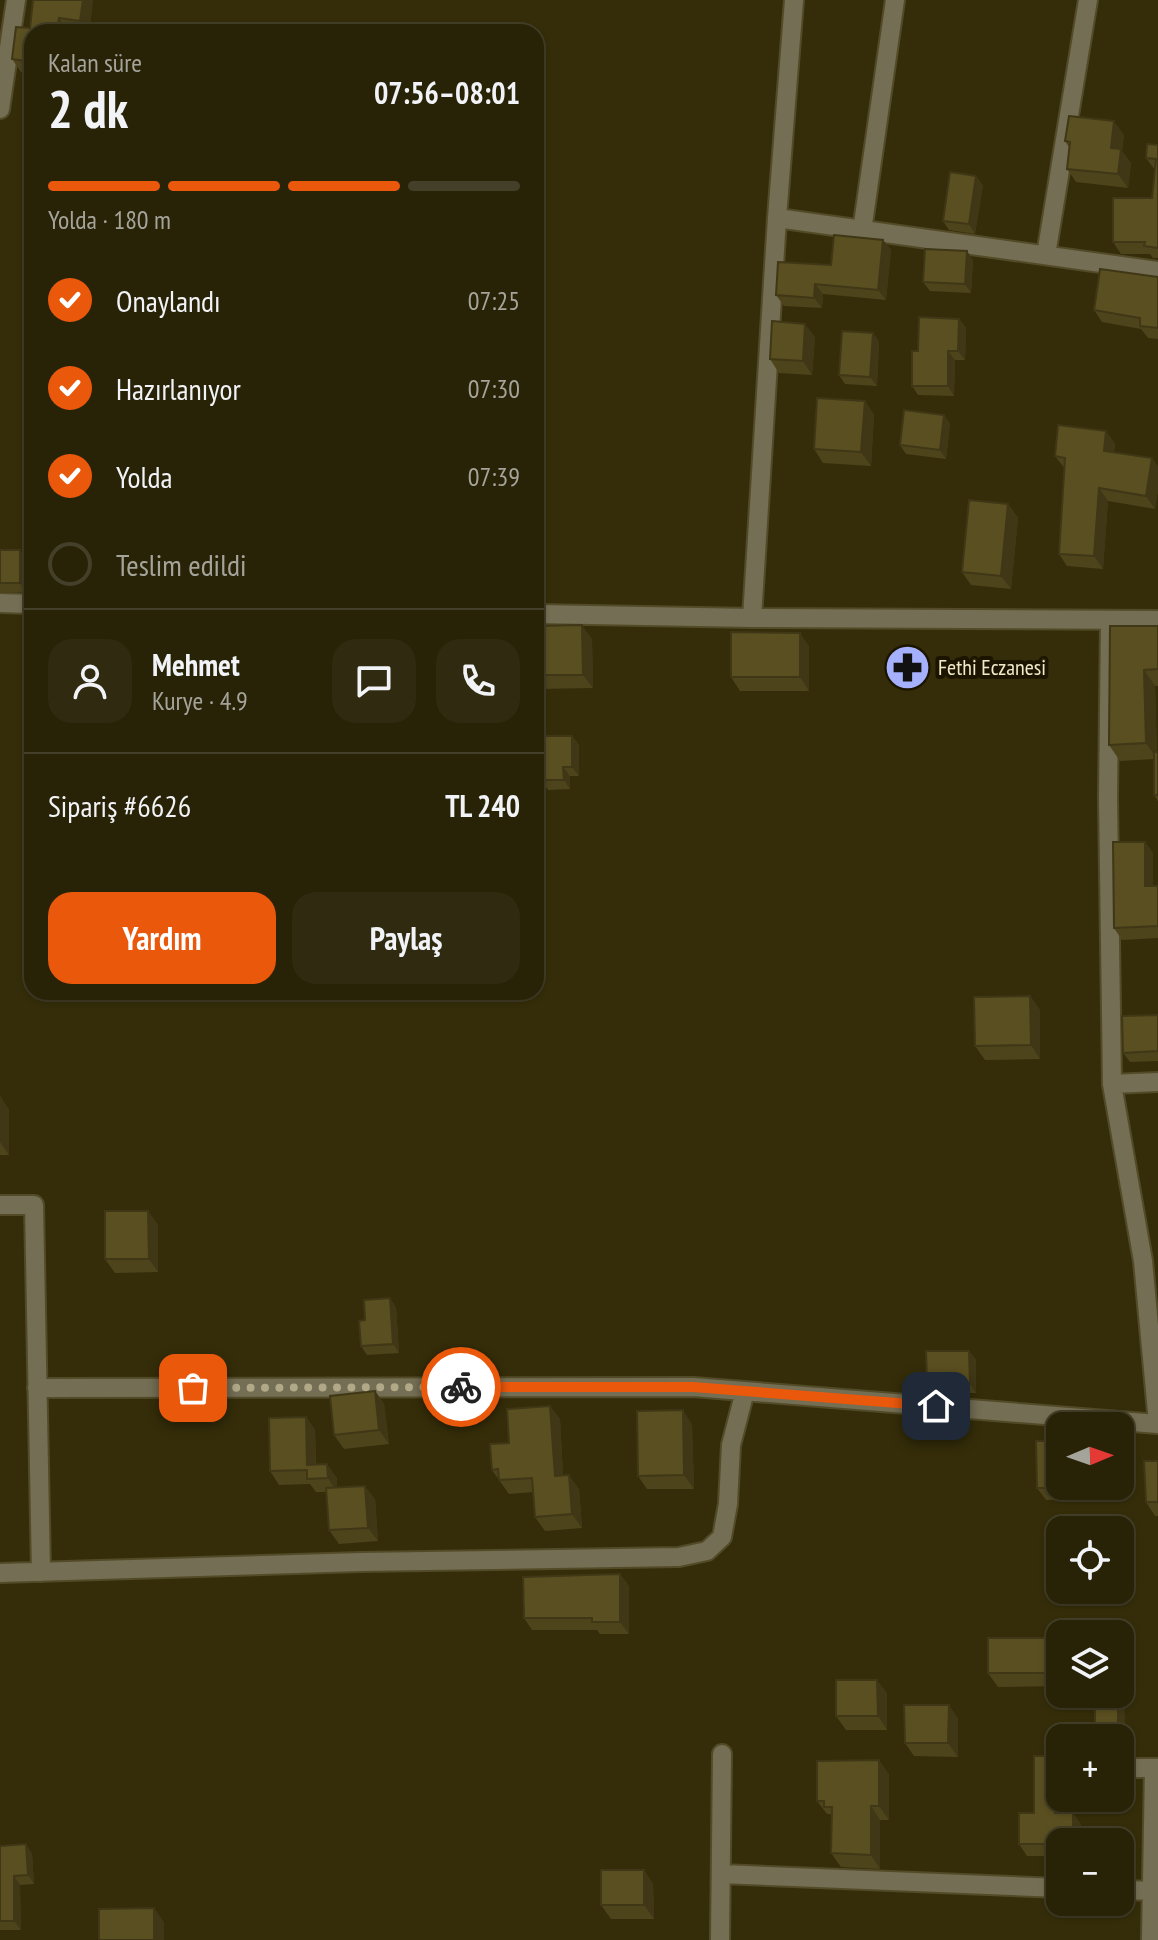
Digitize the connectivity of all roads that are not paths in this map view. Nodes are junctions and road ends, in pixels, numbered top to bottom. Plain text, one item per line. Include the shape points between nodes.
1 (16, 0) edge
2 (794, 0) edge
3 (895, 0) edge
4 (1088, 0) edge
5 (0, 109) edge
6 (777, 218) junction
7 (862, 231) junction
8 (1046, 255) junction
9 (1158, 271) edge
10 (0, 603) edge
11 (24, 604) edge
12 (1158, 613) edge
13 (544, 614) edge
14 (752, 618) junction
15 (1158, 620) edge
16 (1110, 621) junction
17 (1158, 1082) edge
18 (1112, 1084) junction
19 (0, 1205) edge
20 (37, 1388) junction
21 (745, 1391) junction
22 (1158, 1424) edge
23 (41, 1572) junction
24 (0, 1573) edge
25 (722, 1754) dead end
26 (1134, 1768) edge
27 (1156, 1768) edge
28 (721, 1874) junction
29 (1046, 1887) edge
30 (1134, 1890) edge
31 (1154, 1891) edge
32 (720, 1940) edge
33 (1151, 1940) edge

1 - 5 street
2 - 6 street
3 - 7 street
4 - 8 street
6 - 7 street
6 - 14 street
7 - 8 street
8 - 9 street
10 - 11 street
12 - 15 street
13 - 14 street
14 - 16 street
15 - 16 street
16 - 18 street
17 - 18 street
18 - 22 street via 1143,1261
19 - 20 street via 34,1205
20 - 21 street
20 - 23 street
21 - 22 street
21 - 23 street via 731,1445 722,1537 707,1551 679,1557
23 - 24 street
25 - 28 street
26 - 27 street
27 - 31 street
28 - 29 street
28 - 32 street
30 - 31 street
31 - 33 street

